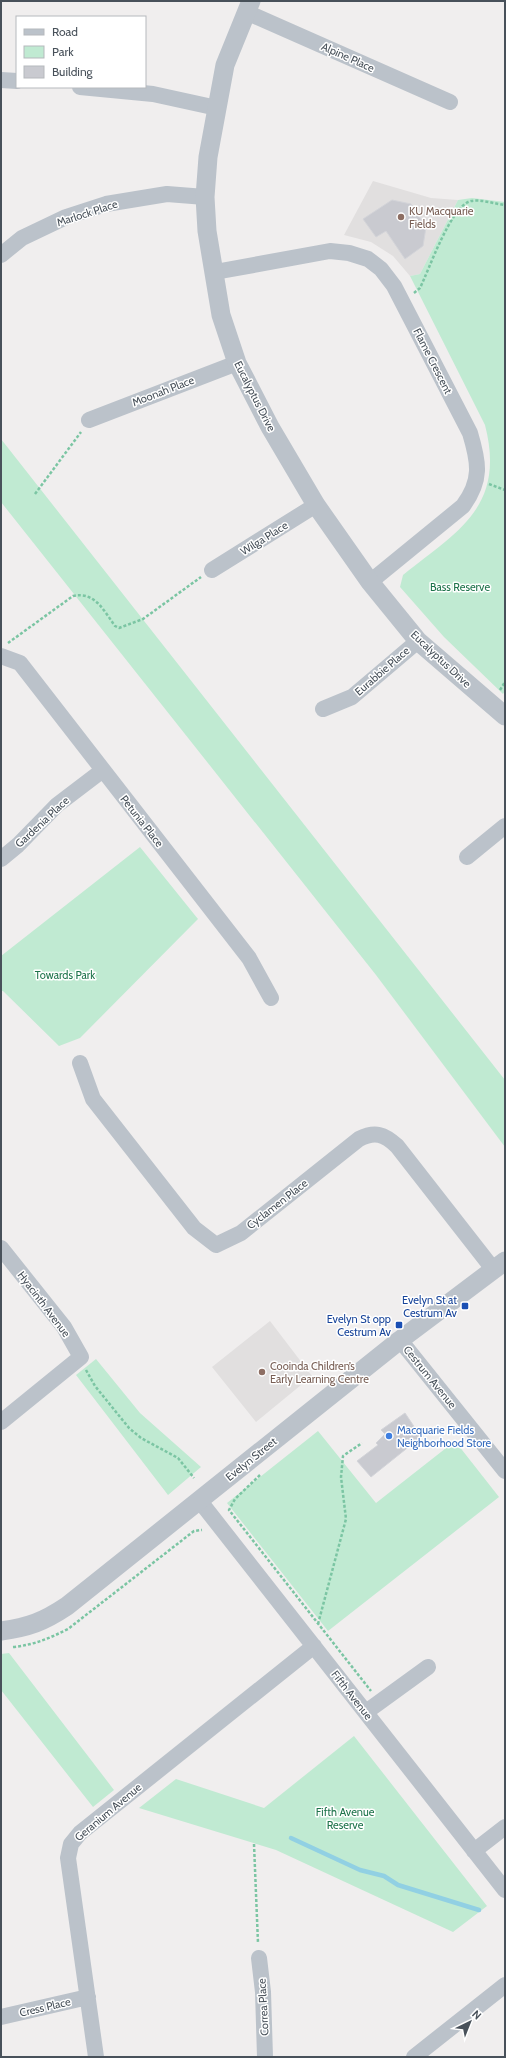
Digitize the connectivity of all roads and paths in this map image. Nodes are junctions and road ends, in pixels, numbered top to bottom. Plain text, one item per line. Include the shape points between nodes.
1 (248, 7) edge
2 (1, 80) edge
3 (16, 81) edge
4 (90, 88) edge
5 (450, 102) dead end
6 (217, 108) junction
7 (205, 197) junction
8 (505, 205) edge
9 (1, 255) edge
10 (215, 272) junction
11 (414, 293) dead end
12 (237, 363) junction
13 (88, 420) joint
14 (488, 483) dead end
15 (505, 490) edge
16 (35, 494) dead end
17 (316, 505) junction
18 (212, 570) joint
19 (370, 582) junction
20 (418, 641) junction
21 (2, 651) edge
22 (505, 682) edge
23 (498, 693) dead end
24 (323, 710) dead end
25 (505, 716) edge
26 (102, 770) junction
27 (505, 826) edge
28 (467, 857) dead end
29 (1, 859) edge
30 (272, 998) dead end
31 (80, 1063) dead end
32 (1, 1248) edge
33 (501, 1263) edge
34 (400, 1340) junction
35 (81, 1357) junction
36 (1, 1422) edge
37 (362, 1443) dead end
38 (505, 1471) edge
39 (194, 1478) dead end
40 (199, 1500) junction
41 (229, 1510) dead end
42 (318, 1624) junction
43 (1, 1631) edge
44 (314, 1646) junction
45 (428, 1667) dead end
46 (380, 1702) junction
47 (366, 1712) junction
48 (505, 1827) edge
49 (254, 1844) dead end
50 (474, 1851) junction
51 (505, 1890) edge
52 (259, 1958) joint
53 (505, 1985) edge
54 (88, 1997) junction
55 (1, 2017) edge
56 (96, 2057) edge
57 (265, 2057) edge
58 (414, 2057) edge

1 - 5 street, Alpine Place
1 - 6 street, Eucalyptus Drive via 225,65
2 - 3 street
4 - 6 street via 153,94
6 - 7 street, Eucalyptus Drive via 208,157
7 - 9 street, Marlock Place via 167,194 106,204 66,217 22,238
7 - 10 street, Eucalyptus Drive via 207,231
8 - 11 path via 471,201 462,205 446,228 420,288
10 - 12 street, Eucalyptus Drive via 221,315
10 - 19 street, Flame Crescent via 330,251 368,259 381,269 394,286 470,433 478,456 478,477 472,494 463,506
12 - 13 street, Moonah Place
12 - 17 street, Eucalyptus Drive via 270,427
13 - 16 path
14 - 15 path
17 - 18 street, Wilga Place
17 - 19 street, Eucalyptus Drive
18 - 21 path via 142,619 119,628 98,602 85,595 73,596
19 - 20 street, Eucalyptus Drive
20 - 24 street, Eurabbie Place via 352,697
20 - 25 street, Eucalyptus Drive
21 - 26 street, Petunia Place via 20,663
22 - 23 path
26 - 29 street, Gardenia Place via 57,805
26 - 30 street, Petunia Place via 250,958
27 - 28 street
31 - 33 street, Cyclamen Place via 93,1098 194,1228 216,1245 241,1232 359,1139 377,1133 388,1137 397,1146
32 - 35 street, Hyacinth Avenue via 64,1327
33 - 34 street, Evelyn Street
34 - 38 street, Cestrum Avenue
34 - 40 street, Evelyn Street
35 - 36 street
35 - 39 path via 95,1386 129,1428 141,1438 178,1458
37 - 42 path via 344,1456 341,1477 346,1519
40 - 43 street, Evelyn Street via 67,1606 48,1618 26,1627
40 - 44 street, Fifth Avenue
41 - 42 path
42 - 46 path
44 - 47 street, Fifth Avenue
44 - 54 street, Geranium Avenue via 86,1828 71,1844 68,1858
45 - 46 street
46 - 47 street
47 - 50 street, Fifth Avenue
48 - 50 street
49 - 52 path
50 - 51 street, Fifth Avenue
52 - 57 street, Correa Place
53 - 58 street
54 - 55 street, Cress Place
54 - 56 street, Geranium Avenue

